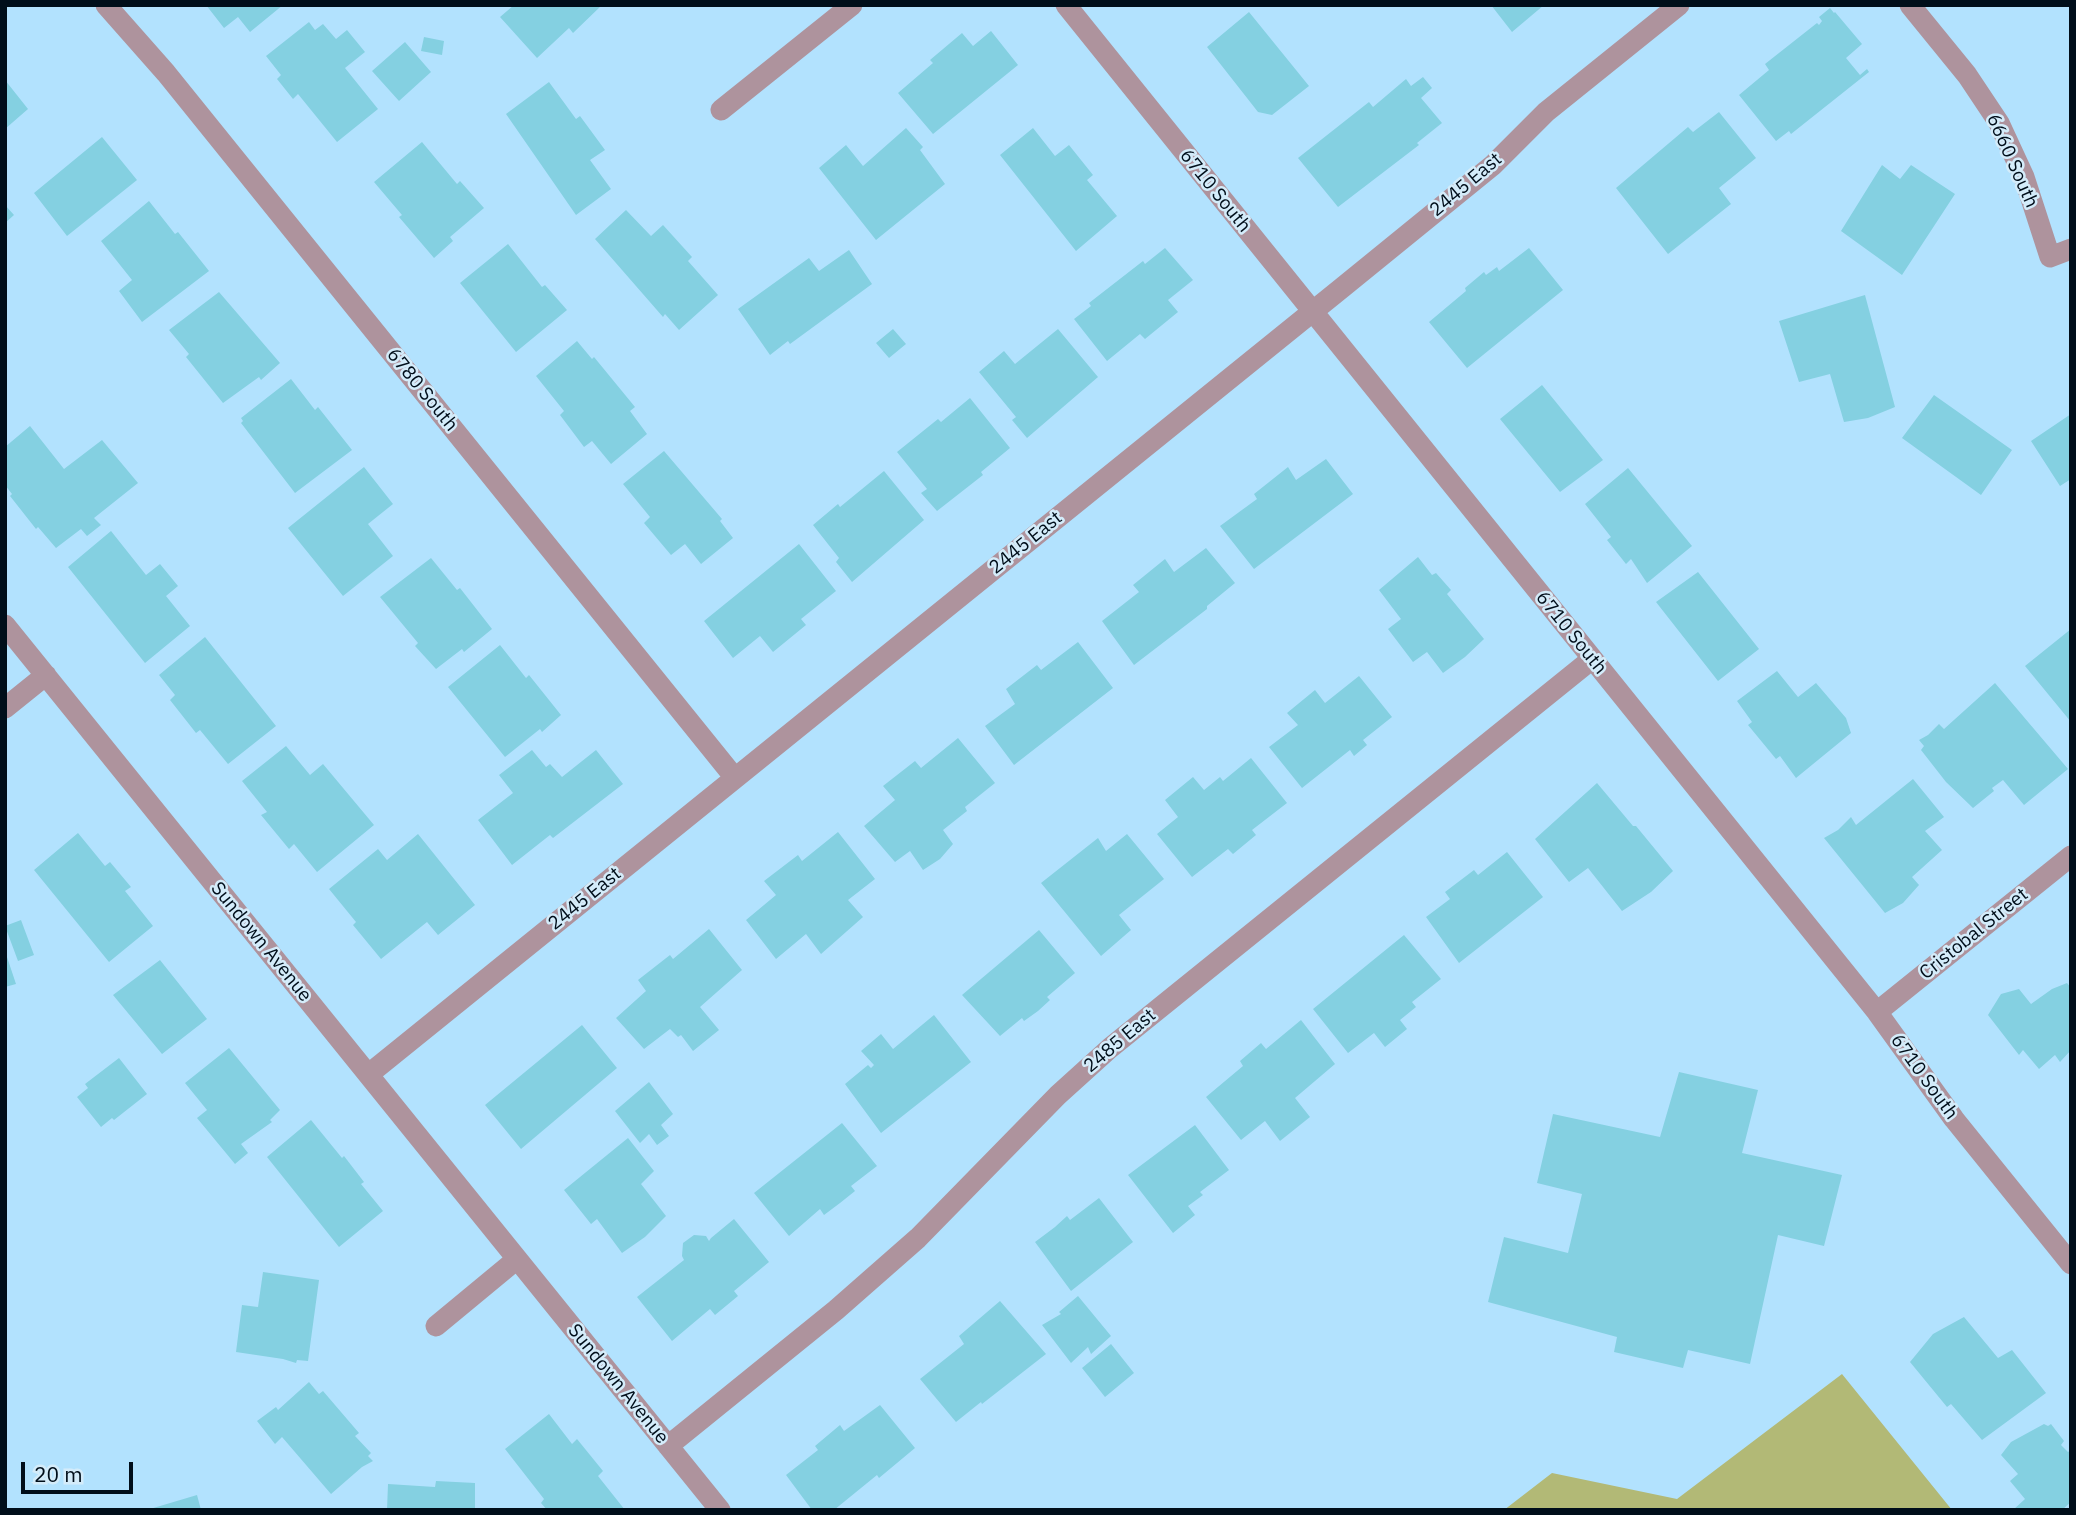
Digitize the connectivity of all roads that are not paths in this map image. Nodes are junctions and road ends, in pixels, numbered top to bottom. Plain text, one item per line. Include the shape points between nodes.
1 (106, 5) edge
2 (852, 5) edge
3 (1066, 5) edge
4 (1679, 5) edge
5 (1910, 5) edge
6 (721, 110) dead end
7 (2071, 249) edge
8 (1313, 312) junction
9 (5, 625) edge
10 (1592, 659) junction
11 (46, 675) junction
12 (5, 708) edge
13 (734, 778) junction
14 (2071, 856) edge
15 (1877, 1012) junction
16 (369, 1074) junction
17 (517, 1259) junction
18 (2071, 1264) edge
19 (436, 1326) dead end
20 (668, 1446) junction
21 (720, 1510) edge

1 - 13 street, 6780 South via 166,73
2 - 6 street
3 - 8 street, 6710 South
4 - 8 street, 2445 East
5 - 7 street, 6660 South via 1999,123 2024,177 2050,257
8 - 10 street, 6710 South
8 - 13 street, 2445 East
9 - 11 street, Sundown Avenue
10 - 15 street, 6710 South
10 - 20 street, 2485 East via 1110,1048 918,1238
11 - 12 street
11 - 16 street, Sundown Avenue
13 - 16 street, 2445 East
14 - 15 street, Cristobal Street
15 - 18 street, 6710 South via 1954,1119
16 - 17 street, Sundown Avenue
17 - 19 street
17 - 20 street, Sundown Avenue
20 - 21 street, Sundown Avenue

